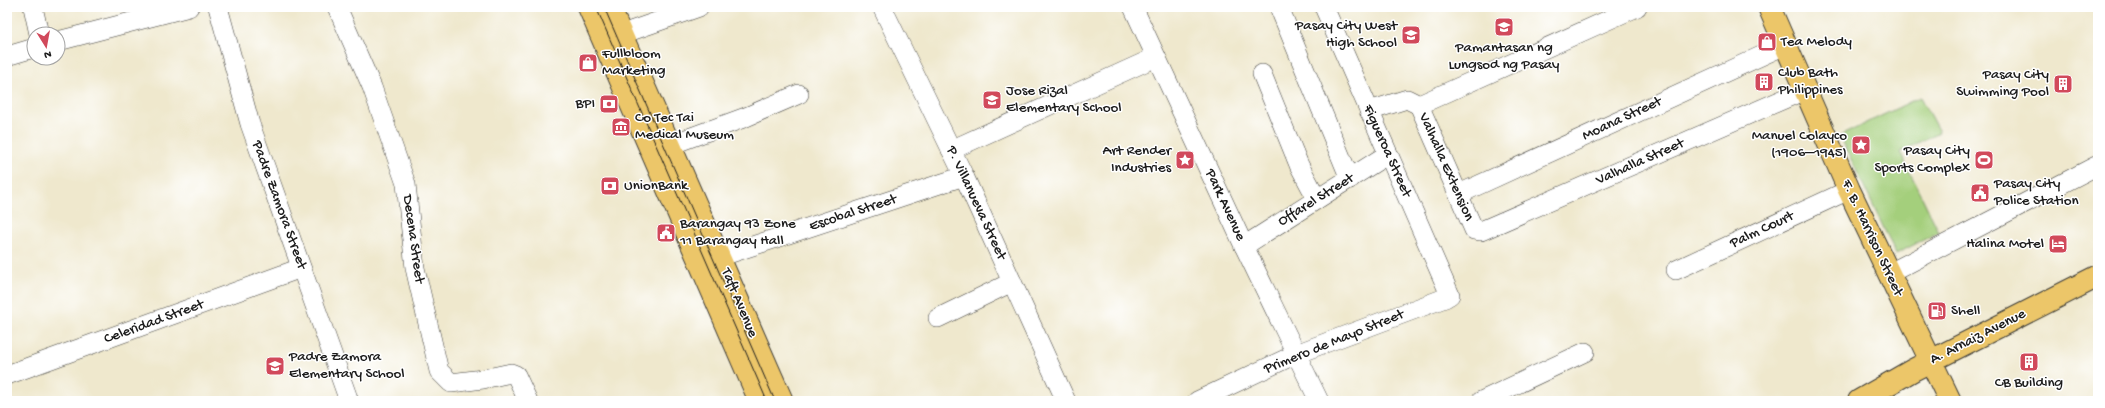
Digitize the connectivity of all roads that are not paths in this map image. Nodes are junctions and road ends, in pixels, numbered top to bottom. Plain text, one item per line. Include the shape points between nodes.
1 (34, 7) edge
2 (189, 7) edge
3 (218, 7) edge
4 (337, 7) edge
5 (589, 7) edge
6 (609, 7) edge
7 (699, 7) edge
8 (882, 7) edge
9 (1133, 7) edge
10 (1279, 7) edge
11 (1324, 7) edge
12 (1638, 7) edge
13 (1769, 7) edge
14 (38, 26) edge
15 (612, 37) junction
16 (66, 40) edge
17 (1785, 45) junction
18 (26, 50) edge
19 (7, 56) edge
20 (1156, 56) junction
21 (1262, 74) dead end
22 (1805, 90) junction
23 (799, 94) dead end
24 (642, 105) junction
25 (1419, 105) junction
26 (1369, 111) junction
27 (670, 145) junction
28 (951, 150) junction
29 (1388, 154) junction
30 (2098, 165) edge
31 (964, 176) junction
32 (1350, 179) junction
33 (1849, 190) junction
34 (1459, 194) junction
35 (1317, 200) junction
36 (1474, 230) joint
37 (698, 234) junction
38 (1244, 246) junction
39 (719, 257) junction
40 (301, 268) junction
41 (1676, 270) dead end
42 (1888, 274) junction
43 (2098, 276) edge
44 (1012, 282) junction
45 (1450, 295) joint
46 (938, 318) dead end
47 (1585, 352) dead end
48 (1296, 354) junction
49 (1931, 361) junction
50 (7, 375) edge
51 (760, 377) junction
52 (349, 401) edge
53 (528, 401) edge
54 (760, 401) edge
55 (782, 401) edge
56 (1066, 401) edge
57 (1197, 401) edge
58 (1319, 401) edge
59 (1481, 401) edge
60 (1859, 401) edge
61 (1950, 401) edge

1 - 14 street
2 - 16 street
3 - 40 street, Padre Zamora Street via 250,124
4 - 53 street, Decena Street via 372,87 406,184 415,268 440,371 451,383 482,380 511,373 516,375
5 - 15 main road, Taft Avenue
6 - 15 main road, Taft Avenue
7 - 15 street
8 - 28 street, P. Villanueva Street
9 - 20 street, Park Avenue
10 - 32 street
11 - 26 street, Figueroa Street
12 - 25 street
13 - 17 main road, F. B. Harrison Street
15 - 24 main road, Taft Avenue
17 - 22 main road, F. B. Harrison Street
17 - 34 street, Moana Street
18 - 19 street
20 - 28 street
20 - 38 street, Park Avenue
21 - 35 street via 1299,166
22 - 33 main road, F. B. Harrison Street
22 - 36 street, Valhalla Street via 1481,231
23 - 27 street
24 - 27 main road, Taft Avenue
24 - 37 main road, Taft Avenue
25 - 26 street via 1407,99
25 - 34 street, Valhalla Extension
26 - 29 street, Figueroa Street
27 - 37 main road, Taft Avenue
28 - 31 street, P. Villanueva Street
29 - 32 street, Offarel Street
29 - 45 street, Figueroa Street
30 - 42 street
31 - 39 street, Escobal Street
31 - 44 street, P. Villanueva Street
32 - 35 street, Offarel Street
33 - 41 street, Palm Court
33 - 42 main road, F. B. Harrison Street
34 - 36 street, Valhalla Extension
35 - 38 street, Offarel Street
37 - 39 main road, Taft Avenue
37 - 51 main road, Taft Avenue
38 - 48 street, Park Avenue
39 - 51 main road, Taft Avenue
40 - 50 street, Celeridad Street
40 - 52 street, Padre Zamora Street
42 - 49 main road, F. B. Harrison Street
43 - 49 main road, A. Arnaiz Avenue
44 - 46 street
44 - 56 street, P. Villanueva Street
45 - 48 street, Primero de Mayo Street
47 - 59 street
48 - 57 street, Primero de Mayo Street
48 - 58 street, Park Avenue
49 - 60 main road, A. Arnaiz Avenue
49 - 61 main road, F. B. Harrison Street
51 - 54 main road, Taft Avenue
51 - 55 main road, Taft Avenue

